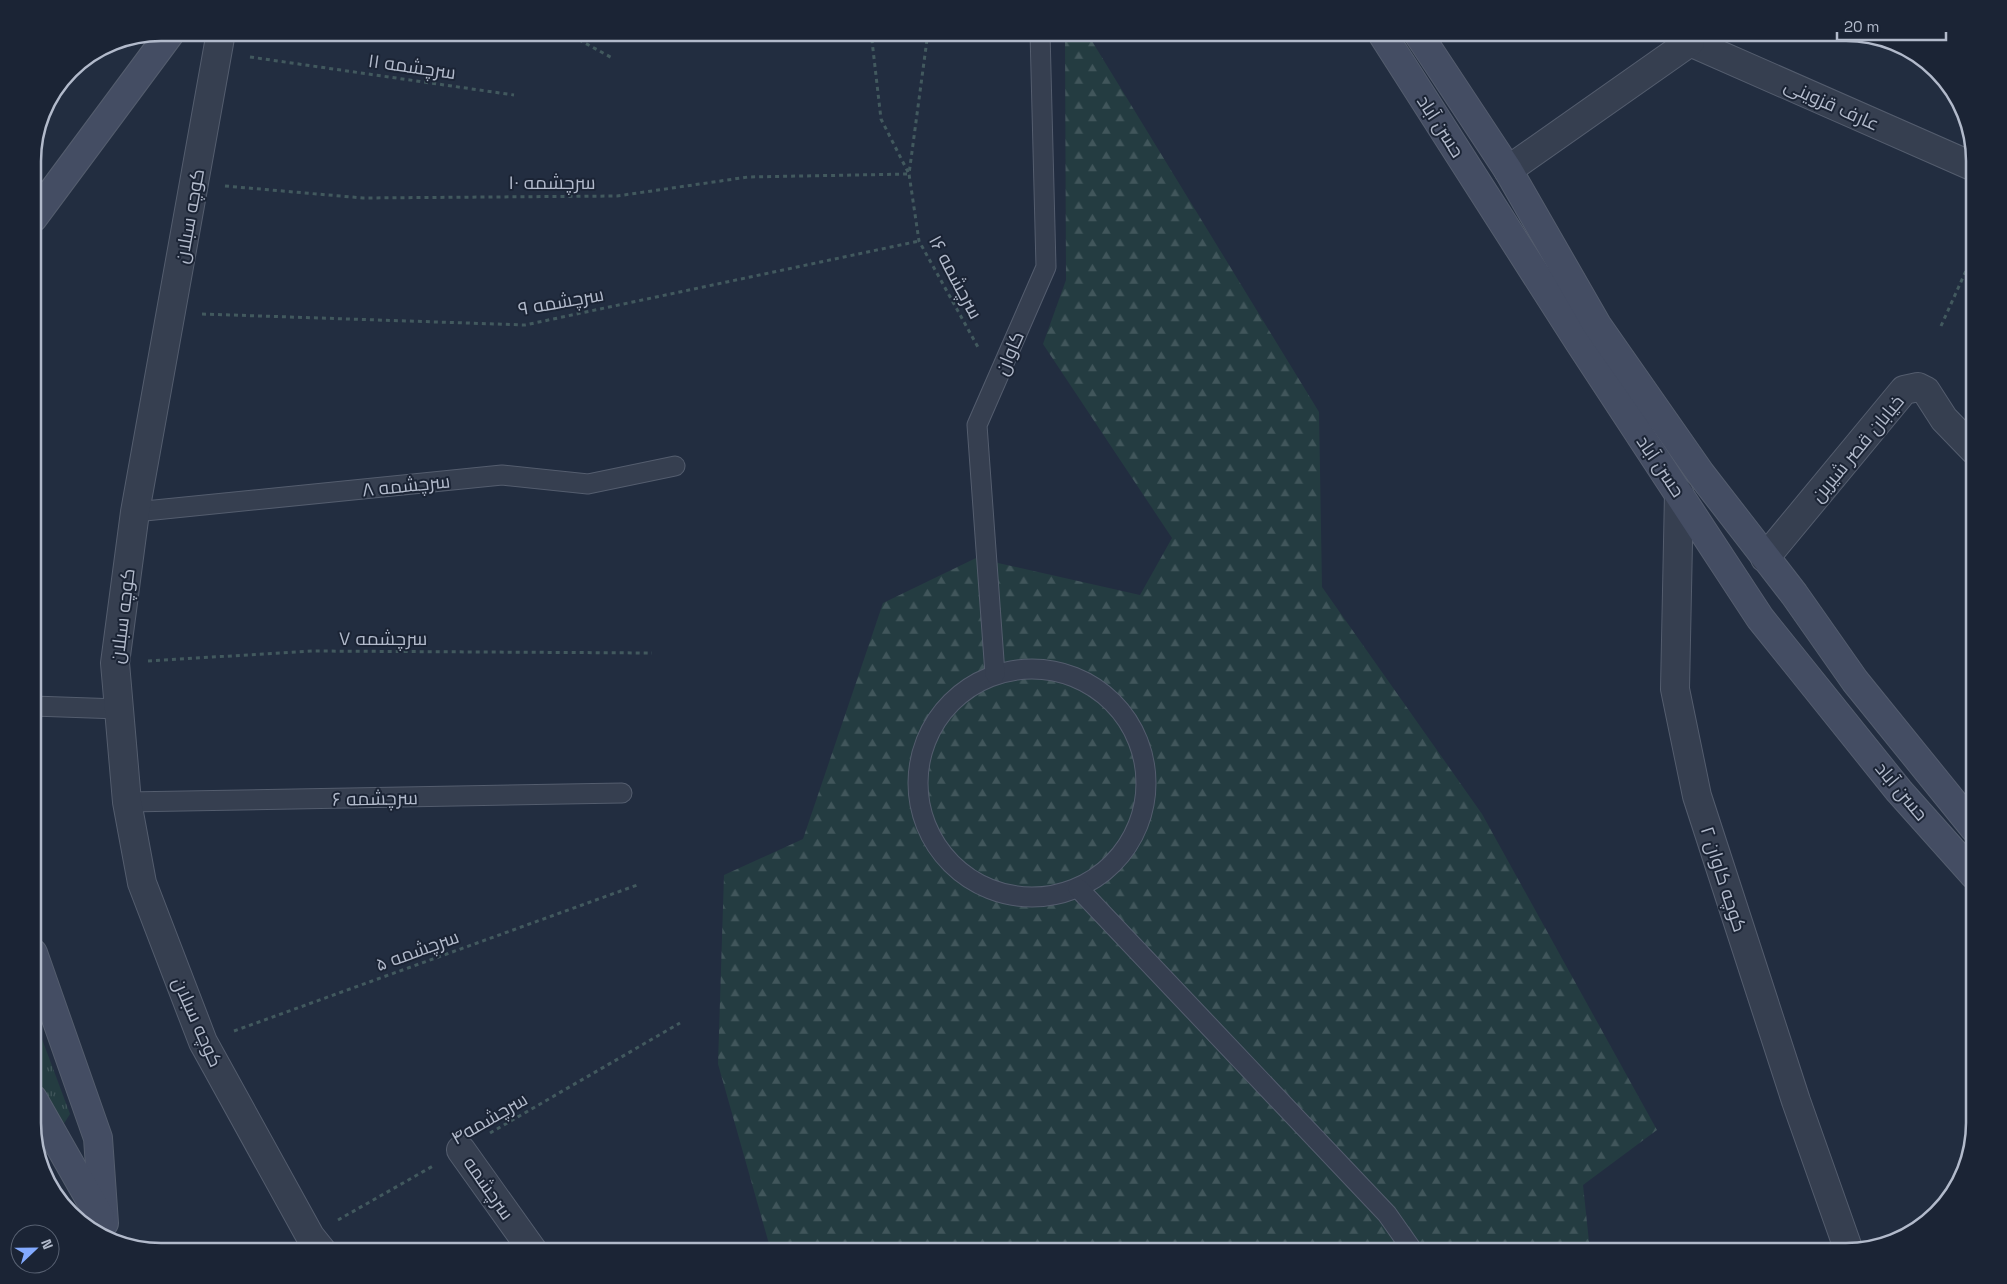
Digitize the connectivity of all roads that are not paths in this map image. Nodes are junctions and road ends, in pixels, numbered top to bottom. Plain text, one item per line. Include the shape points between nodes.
1 (1040, 41) edge
2 (1387, 41) edge
3 (1423, 41) edge
4 (1682, 41) edge
5 (1697, 41) edge
6 (164, 42) edge
7 (219, 43) edge
8 (1966, 163) edge
9 (1508, 170) junction
10 (42, 206) edge
11 (1944, 419) junction
12 (1966, 420) edge
13 (1966, 442) edge
14 (675, 466) dead end
15 (1679, 493) junction
16 (135, 512) junction
17 (1765, 558) junction
18 (995, 674) junction
19 (42, 706) edge
20 (119, 709) junction
21 (622, 793) dead end
22 (127, 802) junction
23 (1966, 818) edge
24 (1966, 866) edge
25 (1078, 888) junction
26 (42, 979) edge
27 (42, 1115) edge
28 (461, 1150) road end
29 (107, 1230) edge
30 (315, 1243) edge
31 (527, 1243) edge
32 (1407, 1243) edge
33 (1845, 1243) edge

1 - 18 lane, کاوان via 1046,267 978,425
2 - 15 street, حسن آباد
3 - 9 street, حسن آباد
4 - 9 street, عارف قزوینی
5 - 8 street, عارف قزوینی
6 - 10 street
7 - 16 street, کوچه سبلان
9 - 17 street, حسن آباد via 1597,325
11 - 12 street
11 - 13 street, خیابان قصر شیرین
11 - 17 street, خیابان قصر شیرین via 1926,391 1918,387 1904,390
14 - 16 lane, سرچشمه ۸ via 588,484 502,475
15 - 24 street, حسن آباد via 1760,618 1899,791
15 - 33 street, کوچه کاوان ۲ via 1675,689 1697,796
16 - 20 street, کوچه سبلان via 115,663
17 - 23 street, حسن آباد via 1855,681
18 - 25 lane via 1034,668 1072,675 1105,694 1131,724 1145,760 1146,799 1134,836 1111,867
18 - 25 lane via 963,691 938,718 926,743 918,788 926,825 944,856 972,881 1006,895 1043,898
19 - 20 lane
20 - 22 street, کوچه سبلان
21 - 22 lane, سرچشمه ۶
22 - 30 street, کوچه سبلان via 142,883 203,1042
25 - 32 lane via 1387,1214
26 - 29 street via 98,1138
27 - 29 street
28 - 31 street, سرچشمه

